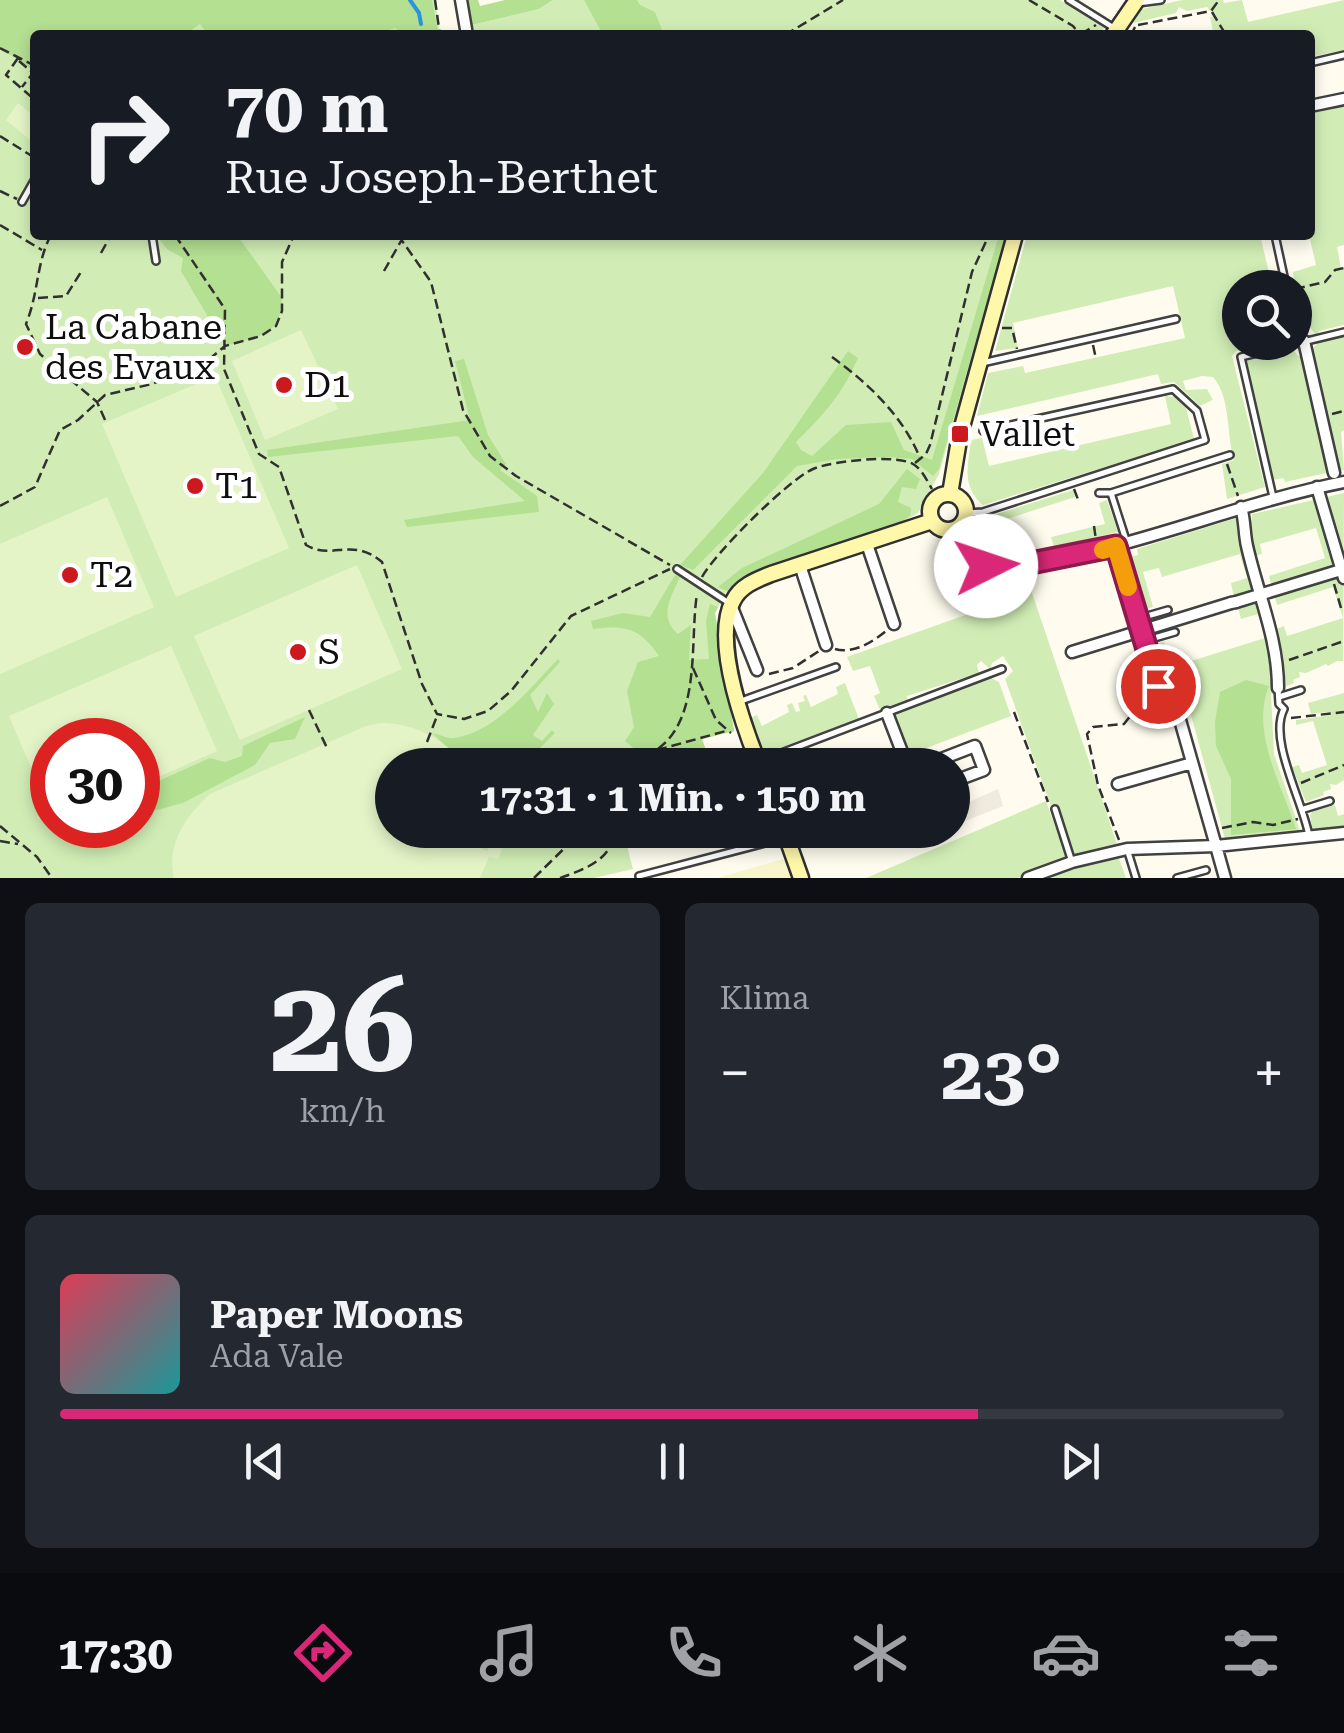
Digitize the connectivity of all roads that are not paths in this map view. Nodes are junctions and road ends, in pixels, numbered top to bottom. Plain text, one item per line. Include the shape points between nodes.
1 (461, 0) edge
2 (1069, 0) edge
3 (1162, 0) edge
4 (1136, 1) edge
5 (466, 30) edge
6 (1119, 30) edge
7 (1123, 30) edge
8 (1344, 55) edge
9 (1315, 62) edge
10 (1344, 98) edge
11 (1315, 105) edge
12 (30, 188) edge
13 (22, 202) road end
14 (153, 240) edge
15 (1014, 240) edge
16 (1276, 240) edge
17 (156, 261) dead end
18 (1283, 270) edge
19 (1176, 319) dead end
20 (1344, 332) edge
21 (1312, 339) edge
22 (1242, 360) edge
23 (1308, 360) edge
24 (979, 364) junction
25 (983, 431) dead end
26 (1230, 455) dead end
27 (1334, 472) dead end
28 (1344, 482) edge
29 (1316, 488) junction
30 (1099, 493) dead end
31 (1110, 493) junction
32 (950, 494) junction
33 (1273, 497) junction
34 (1240, 501) junction
35 (967, 512) junction
36 (932, 520) junction
37 (956, 529) junction
38 (867, 544) junction
39 (1121, 545) junction
40 (800, 565) junction
41 (677, 569) road end
42 (1339, 574) edge
43 (1261, 594) junction
44 (731, 604) junction
45 (1168, 610) dead end
46 (894, 624) road end
47 (1140, 630) junction
48 (1175, 632) dead end
49 (826, 645) road end
50 (1072, 652) dead end
51 (836, 668) dead end
52 (1002, 669) dead end
53 (757, 670) road end
54 (1301, 690) dead end
55 (1279, 693) junction
56 (738, 702) junction
57 (887, 713) junction
58 (753, 748) edge
59 (797, 748) edge
60 (900, 748) edge
61 (970, 748) edge
62 (1192, 763) junction
63 (970, 775) edge
64 (1118, 784) dead end
65 (1330, 802) dead end
66 (1055, 809) road end
67 (1305, 813) junction
68 (1344, 832) edge
69 (1309, 836) junction
70 (1216, 846) junction
71 (734, 848) edge
72 (790, 848) edge
73 (1126, 849) junction
74 (1072, 862) junction
75 (1206, 870) dead end
76 (638, 876) edge
77 (1035, 877) edge
78 (801, 878) edge
79 (1136, 878) edge
80 (1177, 878) edge
81 (1225, 878) edge

1 - 5 street
2 - 6 lane
3 - 4 lane
4 - 7 street
8 - 9 lane
10 - 11 street
12 - 13 lane
14 - 17 lane
15 - 24 street
16 - 18 lane
19 - 24 lane
20 - 21 lane
22 - 33 lane
23 - 27 street
24 - 32 street
25 - 35 lane via 1173,389 1197,411 1204,440
26 - 31 lane
28 - 29 street
29 - 33 street
29 - 42 street
30 - 31 lane
31 - 39 lane
32 - 35 street
32 - 36 street via 932,504
33 - 34 street
34 - 39 street
34 - 43 street
35 - 37 street
36 - 37 street via 940,529
36 - 38 street
37 - 39 street via 973,558 992,567
38 - 40 street
38 - 46 street
39 - 47 street
40 - 44 street via 757,579
40 - 49 street
41 - 44 lane
42 - 43 street
43 - 47 street
43 - 55 street
44 - 53 street
44 - 56 street via 728,646
45 - 47 lane
47 - 48 lane
47 - 50 street
47 - 62 street via 1158,686 1178,713
51 - 56 lane
52 - 57 lane
54 - 55 lane
55 - 67 lane via 1281,746
56 - 58 street
57 - 59 lane
57 - 60 street
61 - 63 street via 975,746 984,770
62 - 64 street
62 - 70 street
65 - 67 lane
66 - 74 lane
67 - 69 lane
68 - 69 street
69 - 70 street
70 - 73 street
70 - 81 street
71 - 76 lane
72 - 78 street
73 - 74 street
73 - 79 lane
74 - 77 street
75 - 80 lane

